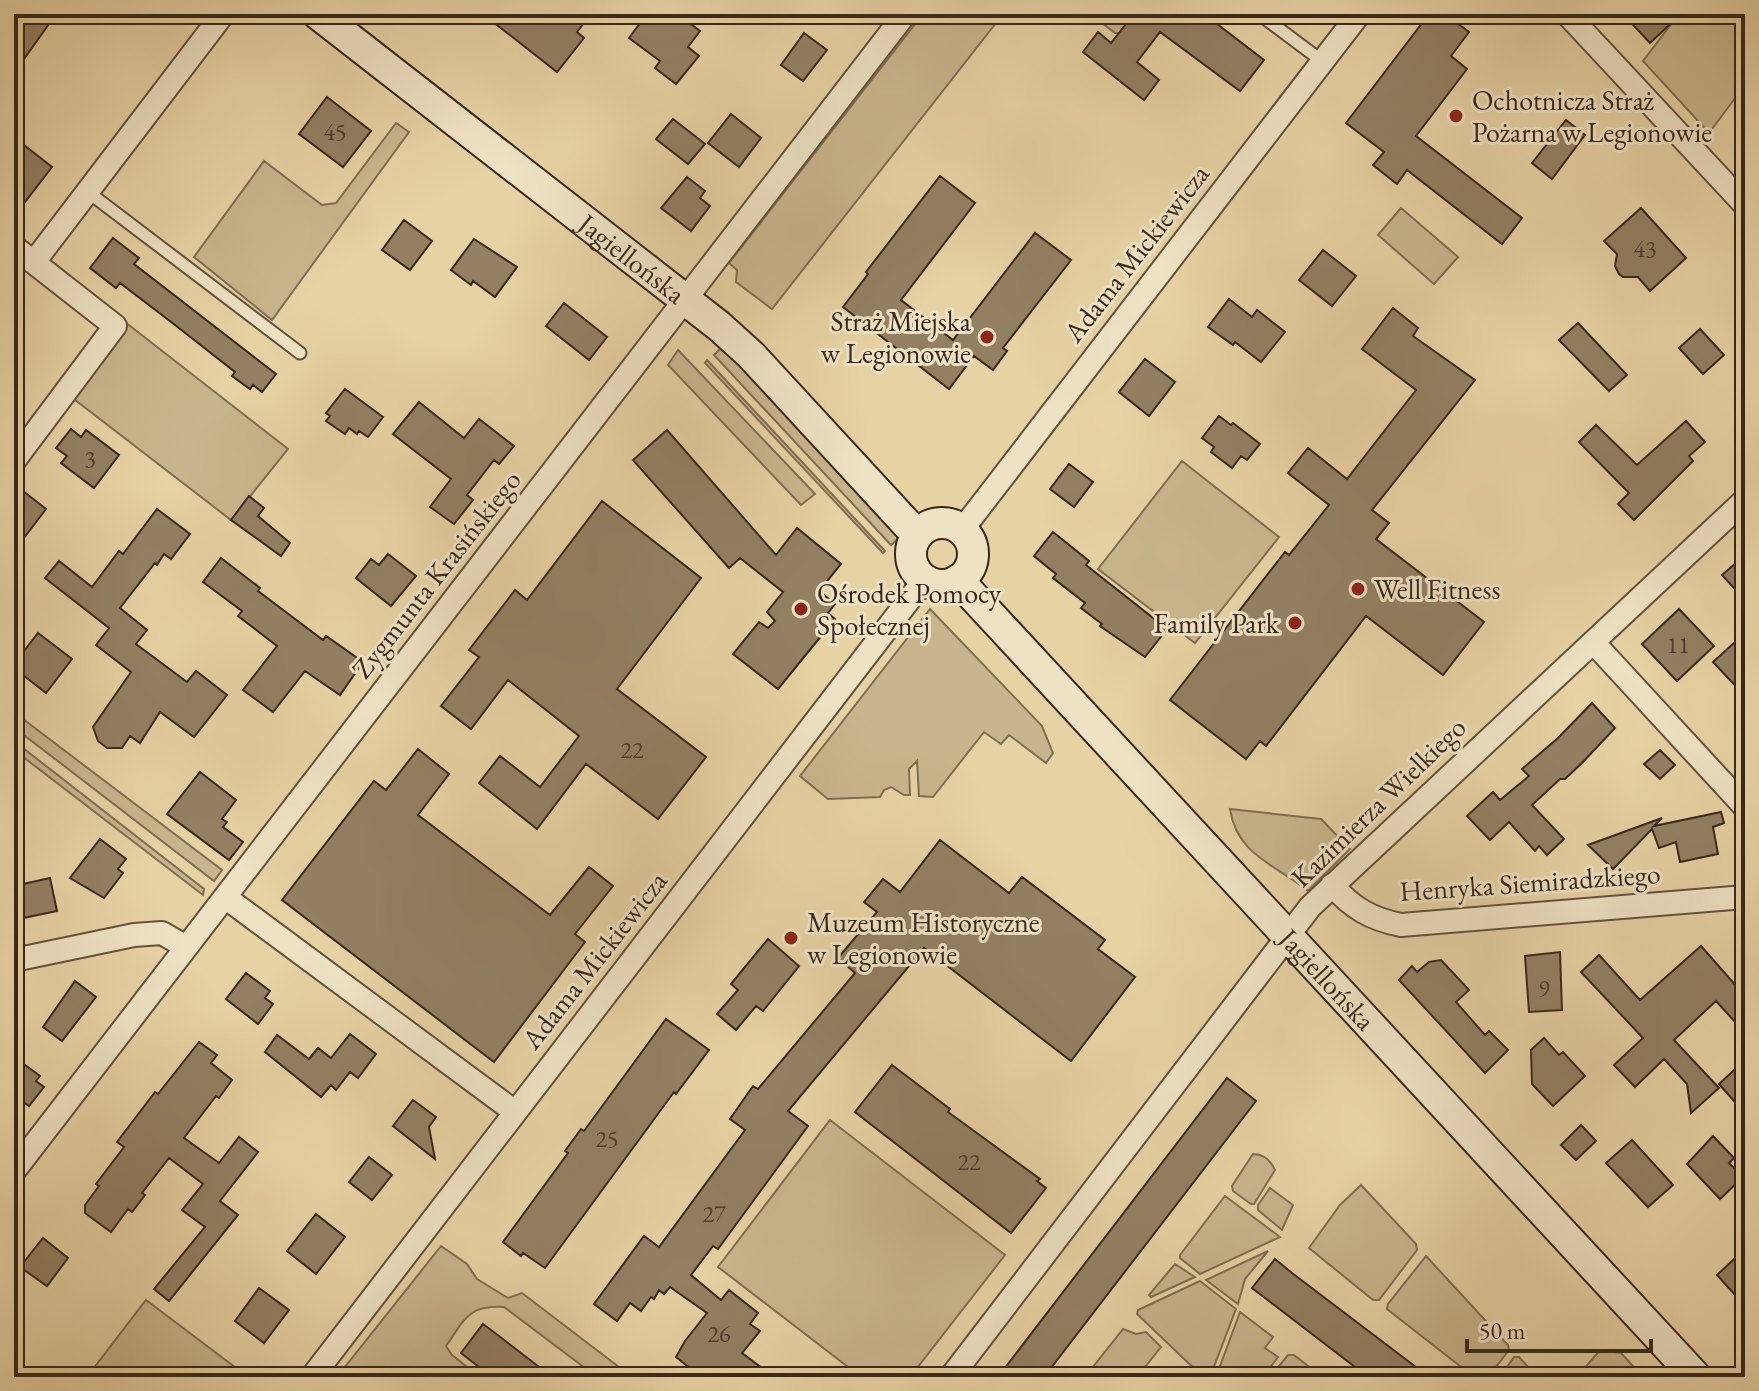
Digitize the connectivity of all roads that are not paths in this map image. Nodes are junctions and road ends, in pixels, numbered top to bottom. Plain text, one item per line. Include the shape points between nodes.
1 (223, 14) edge
2 (318, 14) edge
3 (905, 14) edge
4 (1259, 14) edge
5 (1359, 14) edge
6 (1567, 14) edge
7 (1322, 61) junction
8 (88, 192) junction
9 (1745, 205) edge
10 (14, 247) edge
11 (34, 262) junction
12 (684, 298) junction
13 (300, 353) dead end
14 (14, 461) edge
15 (1745, 500) edge
16 (962, 530) junction
17 (917, 535) junction
18 (925, 579) junction
19 (958, 580) junction
20 (1593, 642) junction
21 (1745, 807) edge
22 (1332, 885) junction
23 (225, 897) junction
24 (1745, 897) edge
25 (1288, 936) junction
26 (186, 947) junction
27 (14, 960) edge
28 (515, 1112) junction
29 (14, 1171) edge
30 (312, 1377) edge
31 (951, 1377) edge
32 (1696, 1377) edge

1 - 8 street
2 - 12 street, Jagiellońska
3 - 12 street, Zygmunta Krasińskiego
4 - 7 lane
5 - 7 street, Adama Mickiewicza
6 - 9 street
7 - 16 street, Adama Mickiewicza
8 - 11 street
8 - 13 lane
10 - 11 street
11 - 14 street via 115,326
12 - 17 street, Jagiellońska via 751,355
12 - 23 street, Zygmunta Krasińskiego
15 - 20 street, Kazimierza Wielkiego
16 - 17 street via 938,523
16 - 19 street via 972,543 973,560
17 - 18 street via 911,558
18 - 19 street via 941,585
18 - 28 street, Adama Mickiewicza
19 - 25 street, Jagiellońska
20 - 21 street
20 - 22 street, Kazimierza Wielkiego
22 - 24 street, Henryka Siemiradzkiego via 1360,911 1401,925
22 - 25 street, Kazimierza Wielkiego
23 - 26 street, Zygmunta Krasińskiego
23 - 28 street
25 - 31 street, Kazimierza Wielkiego
25 - 32 street, Jagiellońska
26 - 27 street via 162,933 134,935
26 - 29 street, Zygmunta Krasińskiego
28 - 30 street, Adama Mickiewicza

